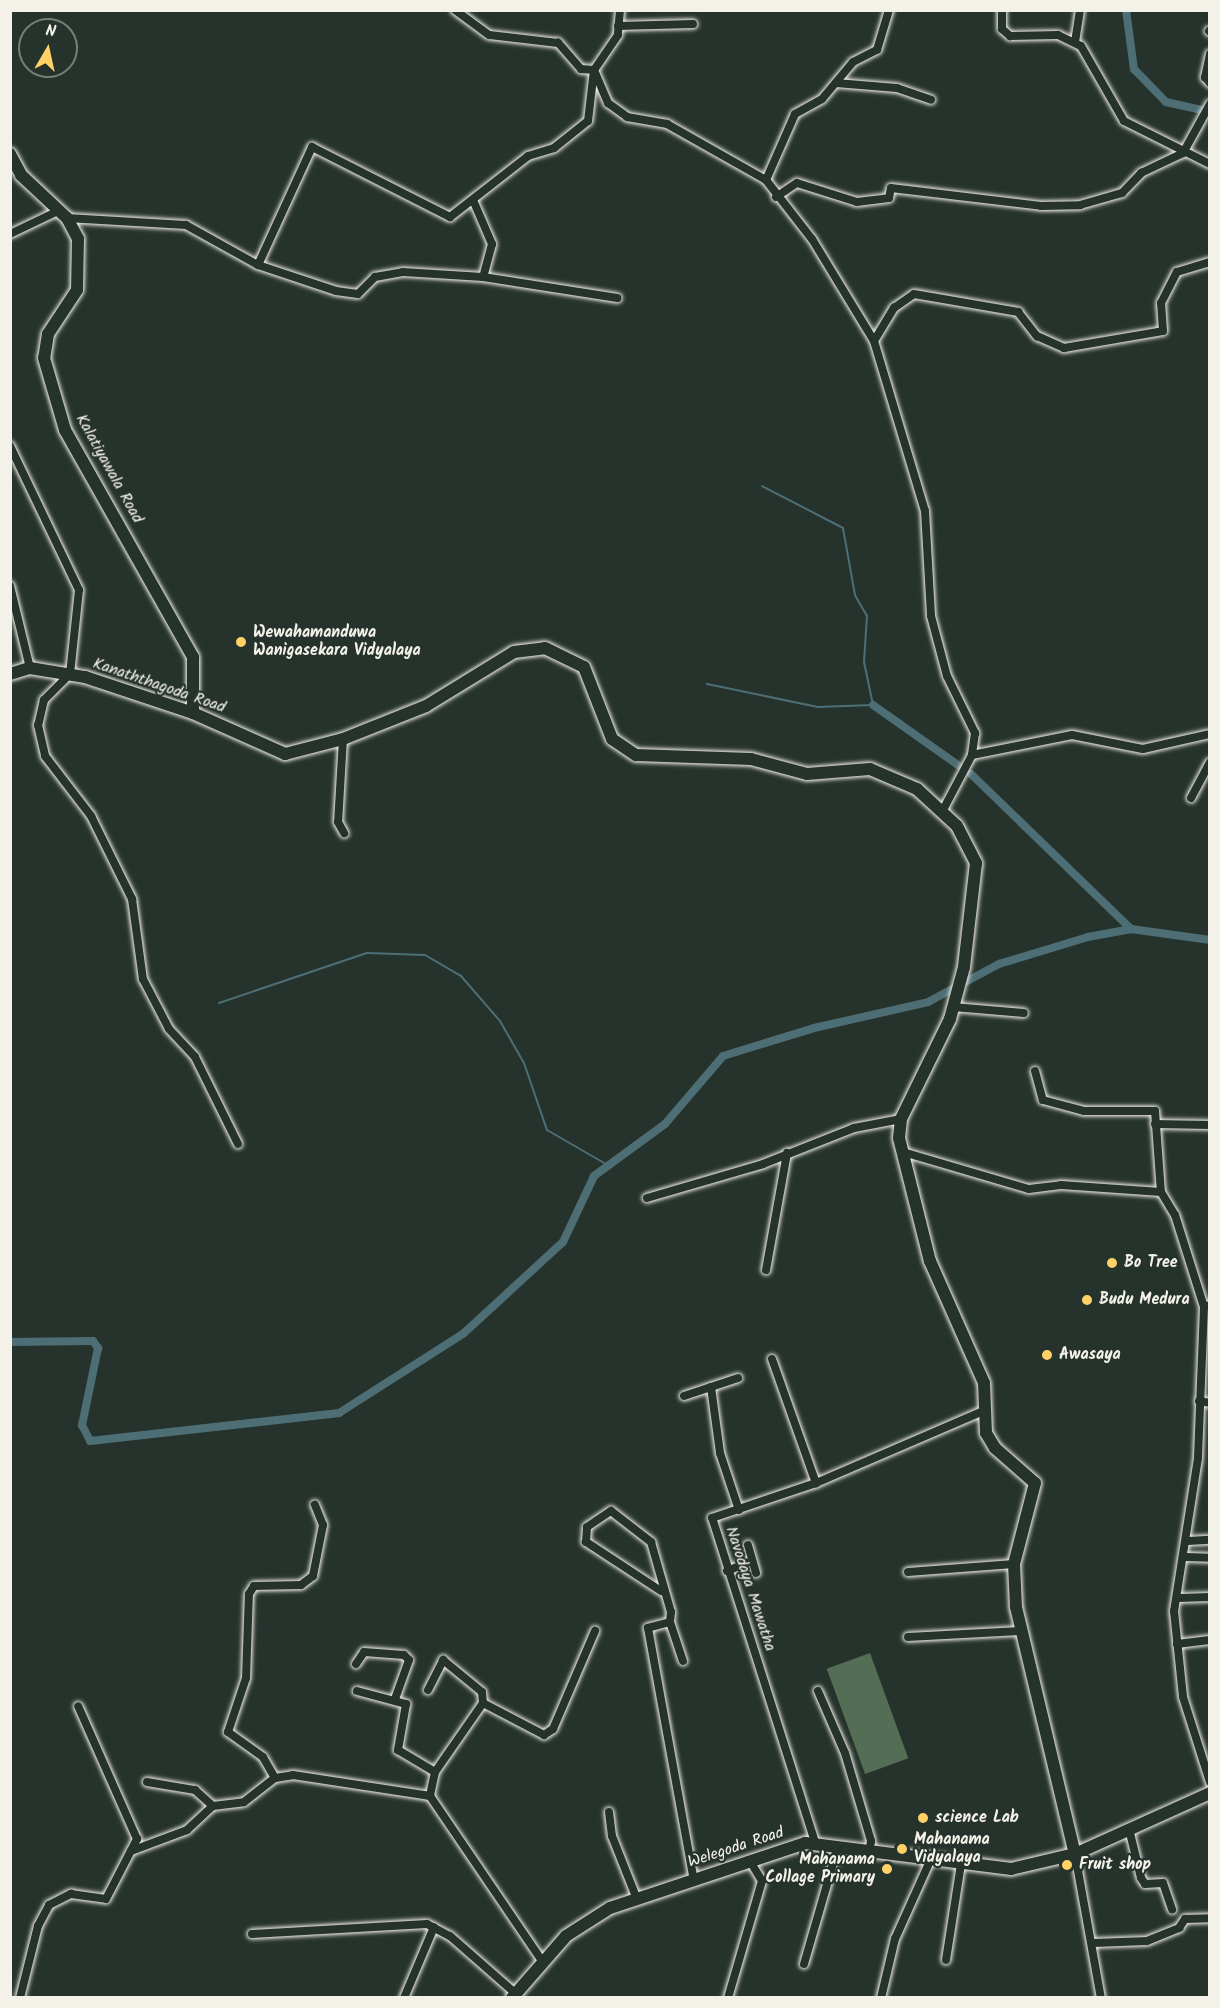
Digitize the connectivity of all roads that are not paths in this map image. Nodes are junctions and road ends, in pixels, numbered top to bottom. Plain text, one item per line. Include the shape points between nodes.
1 (455, 10) edge
2 (620, 10) edge
3 (889, 10) edge
4 (1002, 10) edge
5 (1080, 10) edge
6 (693, 24) dead end
7 (618, 26) junction
8 (1075, 42) junction
9 (1209, 54) edge
10 (594, 70) junction
11 (1209, 82) edge
12 (836, 83) junction
13 (931, 100) dead end
14 (1209, 104) edge
15 (1183, 153) junction
16 (10, 154) edge
17 (1209, 164) edge
18 (766, 180) junction
19 (776, 197) junction
20 (473, 200) junction
21 (63, 214) junction
22 (10, 234) edge
23 (1209, 262) edge
24 (258, 265) junction
25 (483, 277) junction
26 (617, 298) dead end
27 (874, 341) junction
28 (10, 446) edge
29 (10, 586) edge
30 (30, 668) junction
31 (10, 674) edge
32 (70, 674) junction
33 (193, 713) junction
34 (1209, 734) edge
35 (343, 739) junction
36 (972, 755) junction
37 (1209, 763) edge
38 (1191, 798) dead end
39 (942, 812) junction
40 (344, 833) dead end
41 (953, 1007) junction
42 (1024, 1013) dead end
43 (1035, 1071) dead end
44 (901, 1119) junction
45 (1155, 1124) junction
46 (1209, 1125) edge
47 (238, 1144) dead end
48 (903, 1152) junction
49 (787, 1153) junction
50 (1161, 1191) junction
51 (647, 1198) dead end
52 (766, 1270) dead end
53 (1207, 1306) edge
54 (772, 1359) dead end
55 (738, 1378) dead end
56 (711, 1387) junction
57 (684, 1396) dead end
58 (1199, 1401) junction
59 (1209, 1403) edge
60 (981, 1412) junction
61 (816, 1483) junction
62 (315, 1505) dead end
63 (739, 1510) junction
64 (1209, 1540) edge
65 (1188, 1541) junction
66 (748, 1545) dead end
67 (1185, 1557) junction
68 (1209, 1558) edge
69 (752, 1561) junction
70 (1014, 1564) junction
71 (727, 1571) junction
72 (908, 1572) dead end
73 (756, 1573) dead end
74 (661, 1591) junction
75 (1209, 1597) edge
76 (1179, 1598) junction
77 (670, 1622) junction
78 (595, 1630) dead end
79 (1020, 1631) junction
80 (908, 1637) dead end
81 (1209, 1640) edge
82 (1177, 1644) junction
83 (683, 1661) dead end
84 (356, 1665) dead end
85 (428, 1690) dead end
86 (357, 1691) dead end
87 (818, 1691) dead end
88 (395, 1699) junction
89 (483, 1703) junction
90 (78, 1706) dead end
91 (435, 1772) junction
92 (275, 1778) junction
93 (147, 1782) dead end
94 (1209, 1782) edge
95 (1209, 1793) edge
96 (430, 1796) junction
97 (213, 1806) junction
98 (609, 1812) dead end
99 (1129, 1829) junction
100 (815, 1842) junction
101 (838, 1846) junction
102 (131, 1851) junction
103 (869, 1853) junction
104 (1075, 1854) junction
105 (750, 1861) junction
106 (930, 1861) junction
107 (961, 1864) junction
108 (694, 1880) junction
109 (637, 1899) junction
110 (1172, 1909) dead end
111 (1209, 1918) edge
112 (434, 1928) junction
113 (252, 1934) dead end
114 (1094, 1943) junction
115 (946, 1960) dead end
116 (543, 1962) junction
117 (804, 1964) dead end
118 (514, 1995) edge
119 (20, 1998) edge
120 (404, 1998) edge
121 (728, 1998) edge
122 (881, 1998) edge
123 (1101, 1998) edge

1 - 10 street via 489,35 558,43 581,69
2 - 7 street
3 - 12 street via 877,50 854,62
4 - 8 street via 1002,29 1010,36 1058,35
5 - 8 street
6 - 7 street
7 - 10 street via 618,35
8 - 15 street via 1124,121
9 - 11 street via 1205,77
10 - 18 street via 608,103 627,117 667,124
10 - 20 street via 588,121 575,136 528,156
12 - 13 street via 897,88
12 - 18 street via 822,99 795,114
14 - 15 street
15 - 17 street
15 - 19 street via 1141,173 1122,193 1080,205 1041,206 891,188 889,198 857,202 797,183
16 - 21 street, Kalatiyawala Road via 21,175
18 - 19 street
19 - 27 street via 812,239
20 - 24 street via 450,217 312,147
20 - 25 street via 492,244
21 - 22 street
21 - 24 street via 186,225
21 - 33 street, Kalatiyawala Road via 78,238 81,268 71,301 48,334 44,358 65,430 193,657
23 - 27 street via 1177,272 1161,303 1163,330 1064,348 1037,336 1018,312 914,294 894,308
24 - 25 street via 358,294 375,277 403,272
25 - 26 street
27 - 36 street via 925,511 931,616 947,676 975,733
28 - 32 street via 80,590
29 - 30 street
30 - 31 street, Kanaththagoda Road
30 - 32 street, Kanaththagoda Road
32 - 33 street, Kanaththagoda Road
32 - 47 street via 44,700 38,725 45,756 96,826 132,899 144,979 169,1029 195,1057
33 - 35 street, Kanaththagoda Road via 285,754
34 - 36 street via 1143,749 1072,735
35 - 39 street, Kanaththagoda Road via 426,706 514,652 544,648 584,667 612,739 636,755 751,759 807,774 870,769 917,789
35 - 40 street via 338,822
36 - 39 street
37 - 38 street
39 - 41 street, Kanaththagoda Road via 957,826 976,863 975,903
41 - 42 street
41 - 44 street, Kanaththagoda Road
43 - 45 street via 1043,1100 1084,1111 1155,1111
44 - 48 street, Kanaththagoda Road
44 - 49 street via 854,1128
45 - 46 street
45 - 50 street
48 - 50 street via 1029,1189 1061,1185
48 - 60 street, Kanaththagoda Road via 946,1305 984,1383
49 - 51 street
49 - 52 street
50 - 53 street via 1176,1215
53 - 58 street
54 - 61 street
55 - 56 street
56 - 57 street
56 - 63 street via 720,1453
58 - 59 street
58 - 65 street
60 - 61 street, Navodaya Mawatha
60 - 70 street via 995,1448 1035,1483
61 - 63 street, Navodaya Mawatha
62 - 92 street via 323,1525 313,1576 301,1585 254,1586 249,1594 246,1678 228,1732 263,1757
63 - 71 street, Navodaya Mawatha via 711,1518
64 - 65 street
65 - 67 street
66 - 69 street
67 - 68 street
67 - 76 street
69 - 71 street
69 - 73 street
70 - 72 street
70 - 79 street
71 - 100 street, Navodaya Mawatha
74 - 74 street via 651,1542 620,1514 603,1514 587,1527 586,1542
74 - 77 street
75 - 76 street
76 - 82 street via 1174,1611
77 - 83 street
77 - 108 street via 648,1628
78 - 89 street via 553,1729 544,1735
79 - 80 street
79 - 104 street
81 - 82 street
82 - 94 street via 1183,1697
84 - 88 street via 364,1652 404,1655 409,1660
85 - 89 street via 443,1660 482,1692
86 - 88 street
87 - 103 street via 845,1753 871,1841
88 - 91 street via 409,1710 398,1750
89 - 91 street
90 - 102 street via 136,1827
91 - 96 street
92 - 96 street via 293,1775
92 - 97 street via 244,1802
93 - 97 street via 195,1790
95 - 99 street, Welegoda Road
96 - 116 street
97 - 102 street via 187,1830
98 - 109 street via 612,1836
99 - 104 street, Welegoda Road
99 - 110 street via 1141,1878 1145,1884 1163,1883
100 - 101 street, Welegoda Road
100 - 105 street, Welegoda Road
101 - 103 street, Welegoda Road
101 - 117 street
102 - 119 street via 106,1899 71,1894 49,1905 38,1926
103 - 106 street, Welegoda Road
104 - 107 street, Welegoda Road via 1011,1869
104 - 114 street
105 - 108 street, Welegoda Road
105 - 121 street via 762,1881
106 - 107 street, Welegoda Road
106 - 122 street via 895,1939
107 - 115 street
108 - 109 street, Welegoda Road
109 - 116 street, Welegoda Road via 610,1908 566,1936
111 - 114 street via 1185,1919 1179,1928 1147,1941
112 - 113 street via 395,1922
112 - 118 street
112 - 120 street
114 - 123 street
116 - 118 street, Welegoda Road

